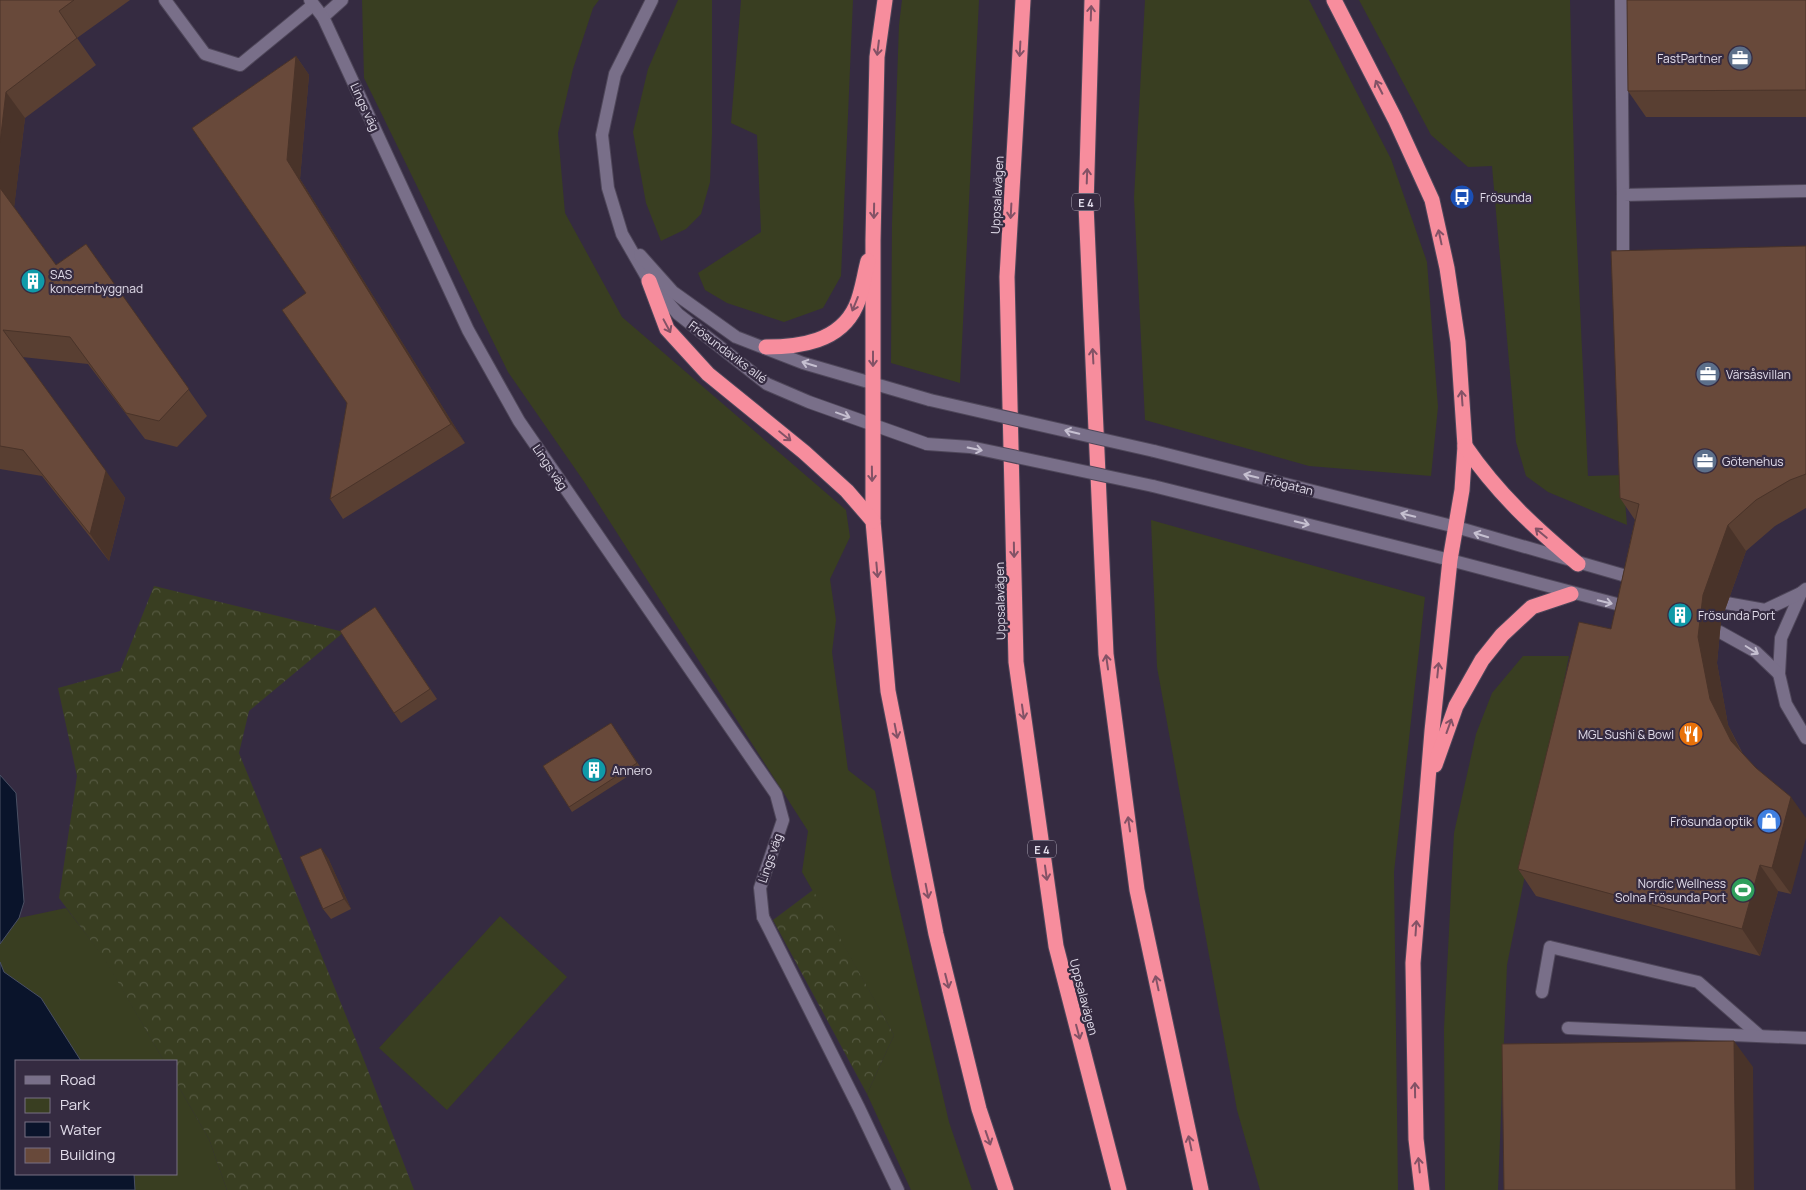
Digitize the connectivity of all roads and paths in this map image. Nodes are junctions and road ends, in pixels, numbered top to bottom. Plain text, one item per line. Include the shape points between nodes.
1 (165, 0) edge
2 (342, 0) edge
3 (652, 0) edge
4 (885, 0) edge
5 (1023, 0) edge
6 (1092, 0) edge
7 (1334, 0) edge
8 (1621, 0) edge
9 (311, 2) edge
10 (323, 17) junction
11 (1806, 191) edge
12 (1623, 195) junction
13 (622, 234) junction
14 (873, 240) junction
15 (649, 281) junction
16 (1623, 283) edge
17 (766, 347) junction
18 (873, 382) junction
19 (930, 400) joint
20 (871, 426) junction
21 (1465, 446) junction
22 (873, 521) junction
23 (1456, 527) junction
24 (1450, 560) junction
25 (1578, 564) junction
26 (1646, 582) edge
27 (1804, 591) edge
28 (1571, 594) junction
29 (1726, 604) dead end
30 (1639, 610) edge
31 (1720, 632) dead end
32 (1780, 674) junction
33 (1806, 738) edge
34 (1426, 788) junction
35 (1542, 992) dead end
36 (1568, 1028) dead end
37 (1760, 1036) junction
38 (1806, 1038) edge
39 (898, 1190) edge
40 (1006, 1190) edge
41 (1119, 1190) edge
42 (1201, 1190) edge
43 (1422, 1190) edge

1 - 9 street via 205,54 240,65
2 - 10 street
3 - 13 street, Frösundaviks allé via 615,74 602,135 608,188
4 -> 14 highway via 877,57
5 -> 41 highway, Uppsalavägen / E 4 via 1007,277 1016,662 1056,946
42 -> 6 highway, E 4 via 1138,890 1106,654 1086,205
21 -> 7 highway via 1458,342 1447,268 1432,200
8 - 12 street
9 - 10 street, Lings väg
10 - 39 street, Lings väg via 468,330 519,421 776,794 783,820 760,888 763,917
11 - 12 street
12 - 16 street
13 - 15 street, Frösundaviks allé
13 - 17 street, Frösundaviks allé via 673,292 736,337
14 -> 17 highway via 856,307 839,328 817,341 802,345
14 -> 18 highway
15 -> 20 street, Frösundaviks allé via 678,314 767,384
15 -> 22 highway via 667,329 708,374 833,478
18 -> 17 street, Frösundaviks allé via 803,363
18 - 19 street, Frösundaviks allé
18 - 20 highway
23 -> 19 street, Frögatan, bridge via 1154,451
20 -> 22 highway
20 -> 24 street, Frösundaviks allé, bridge via 927,444 970,447 1153,486
21 - 23 highway
25 -> 21 highway via 1530,524 1488,480
22 -> 40 highway via 888,691 936,934 978,1109
23 - 24 highway
25 -> 23 street, Frögatan
24 - 28 street
34 -> 24 highway
25 - 26 street, Frögatan
27 - 29 street via 1765,610
27 - 32 street via 1781,638
28 -> 30 street
34 -> 28 highway via 1456,706 1482,660 1502,635 1532,607
31 -> 32 street via 1756,652
32 - 33 street via 1786,704
43 -> 34 highway via 1416,1139 1413,963
35 - 37 street via 1550,947 1698,982
36 - 37 street
37 - 38 street

